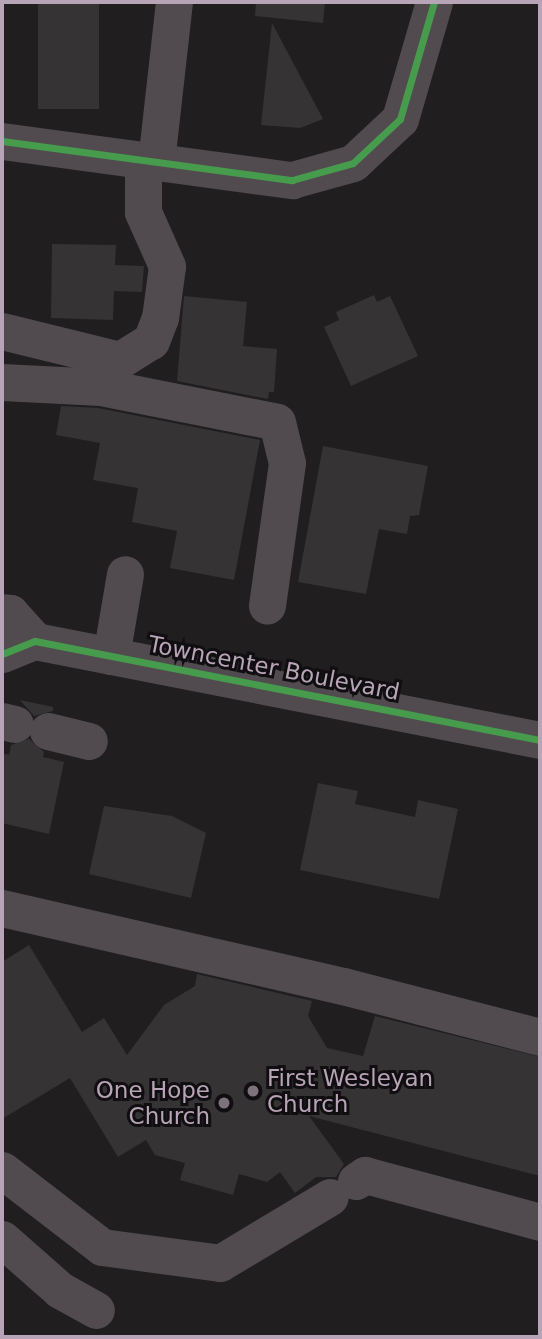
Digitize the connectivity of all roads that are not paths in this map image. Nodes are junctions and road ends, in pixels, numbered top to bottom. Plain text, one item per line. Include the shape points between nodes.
1 (174, 2) edge
2 (434, 2) edge
3 (19, 143) edge
4 (149, 161) junction
5 (2, 163) edge
6 (2, 331) edge
7 (2, 382) edge
8 (125, 574) dead end
9 (267, 607) dead end
10 (2, 612) edge
11 (35, 641) junction
12 (2, 654) edge
13 (111, 656) junction
14 (22, 726) edge
15 (540, 740) edge
16 (89, 741) dead end
17 (2, 908) edge
18 (540, 1037) edge
19 (2, 1170) edge
20 (540, 1222) edge
21 (2, 1239) edge
22 (96, 1310) dead end

1 - 4 street
2 - 4 street via 400,119 354,163 292,180
3 - 4 street
3 - 5 street
4 - 6 street via 144,212 167,266 160,318 151,341 120,360
7 - 9 street via 102,387 277,422 287,463
8 - 13 street
10 - 11 street via 10,613
11 - 12 street
11 - 13 street, Towncenter Boulevard
13 - 15 street, Towncenter Boulevard
14 - 16 street
17 - 18 street via 343,986
19 - 20 street via 102,1247 220,1263 365,1175
21 - 22 street via 60,1290

